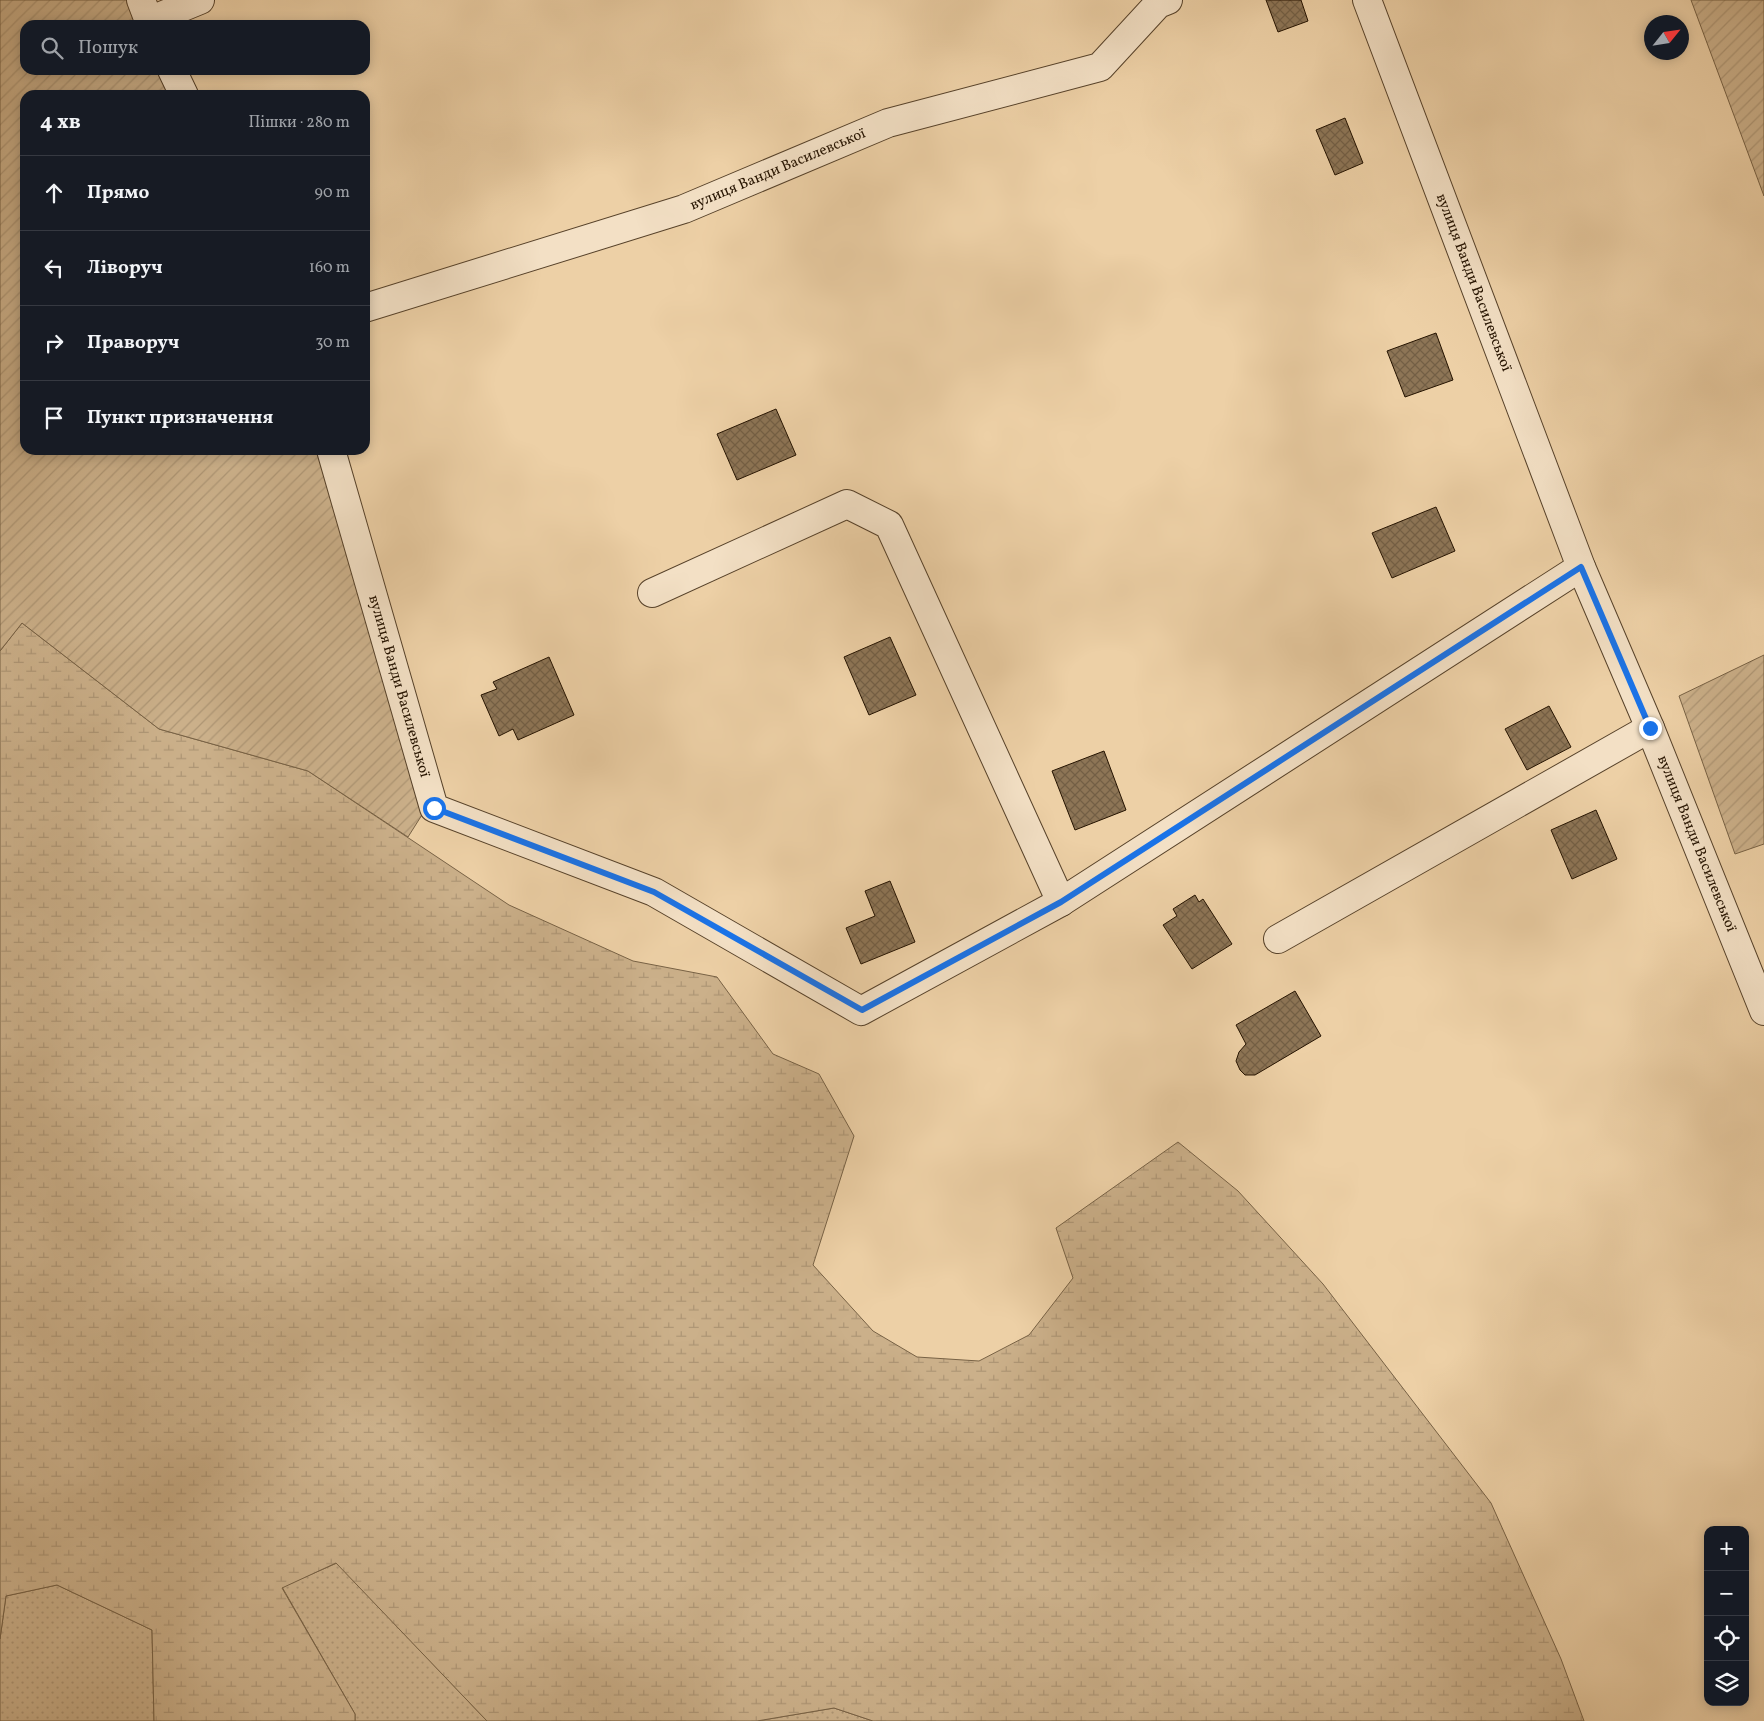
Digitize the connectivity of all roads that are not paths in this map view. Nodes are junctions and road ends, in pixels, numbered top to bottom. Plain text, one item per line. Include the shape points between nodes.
1 (200, 0) edge
2 (1168, 0) edge
3 (1367, 0) edge
4 (147, 15) edge
5 (174, 75) edge
6 (182, 90) edge
7 (370, 306) edge
8 (331, 455) edge
9 (1581, 567) junction
10 (652, 593) dead end
11 (1650, 728) junction
12 (1061, 902) junction
13 (1278, 939) dead end
14 (1764, 1011) edge

1 - 4 street
2 - 7 street, вулиця Ванди Василевської via 1158,4 1100,67 888,123 684,209
3 - 9 street, вулиця Ванди Василевської
5 - 6 street
8 - 12 street, вулиця Ванди Василевської via 434,808 654,892 862,1010
9 - 11 street, вулиця Ванди Василевської
9 - 12 street, вулиця Ванди Василевської
10 - 12 street via 847,504 889,525
11 - 13 street
11 - 14 street, вулиця Ванди Василевської

